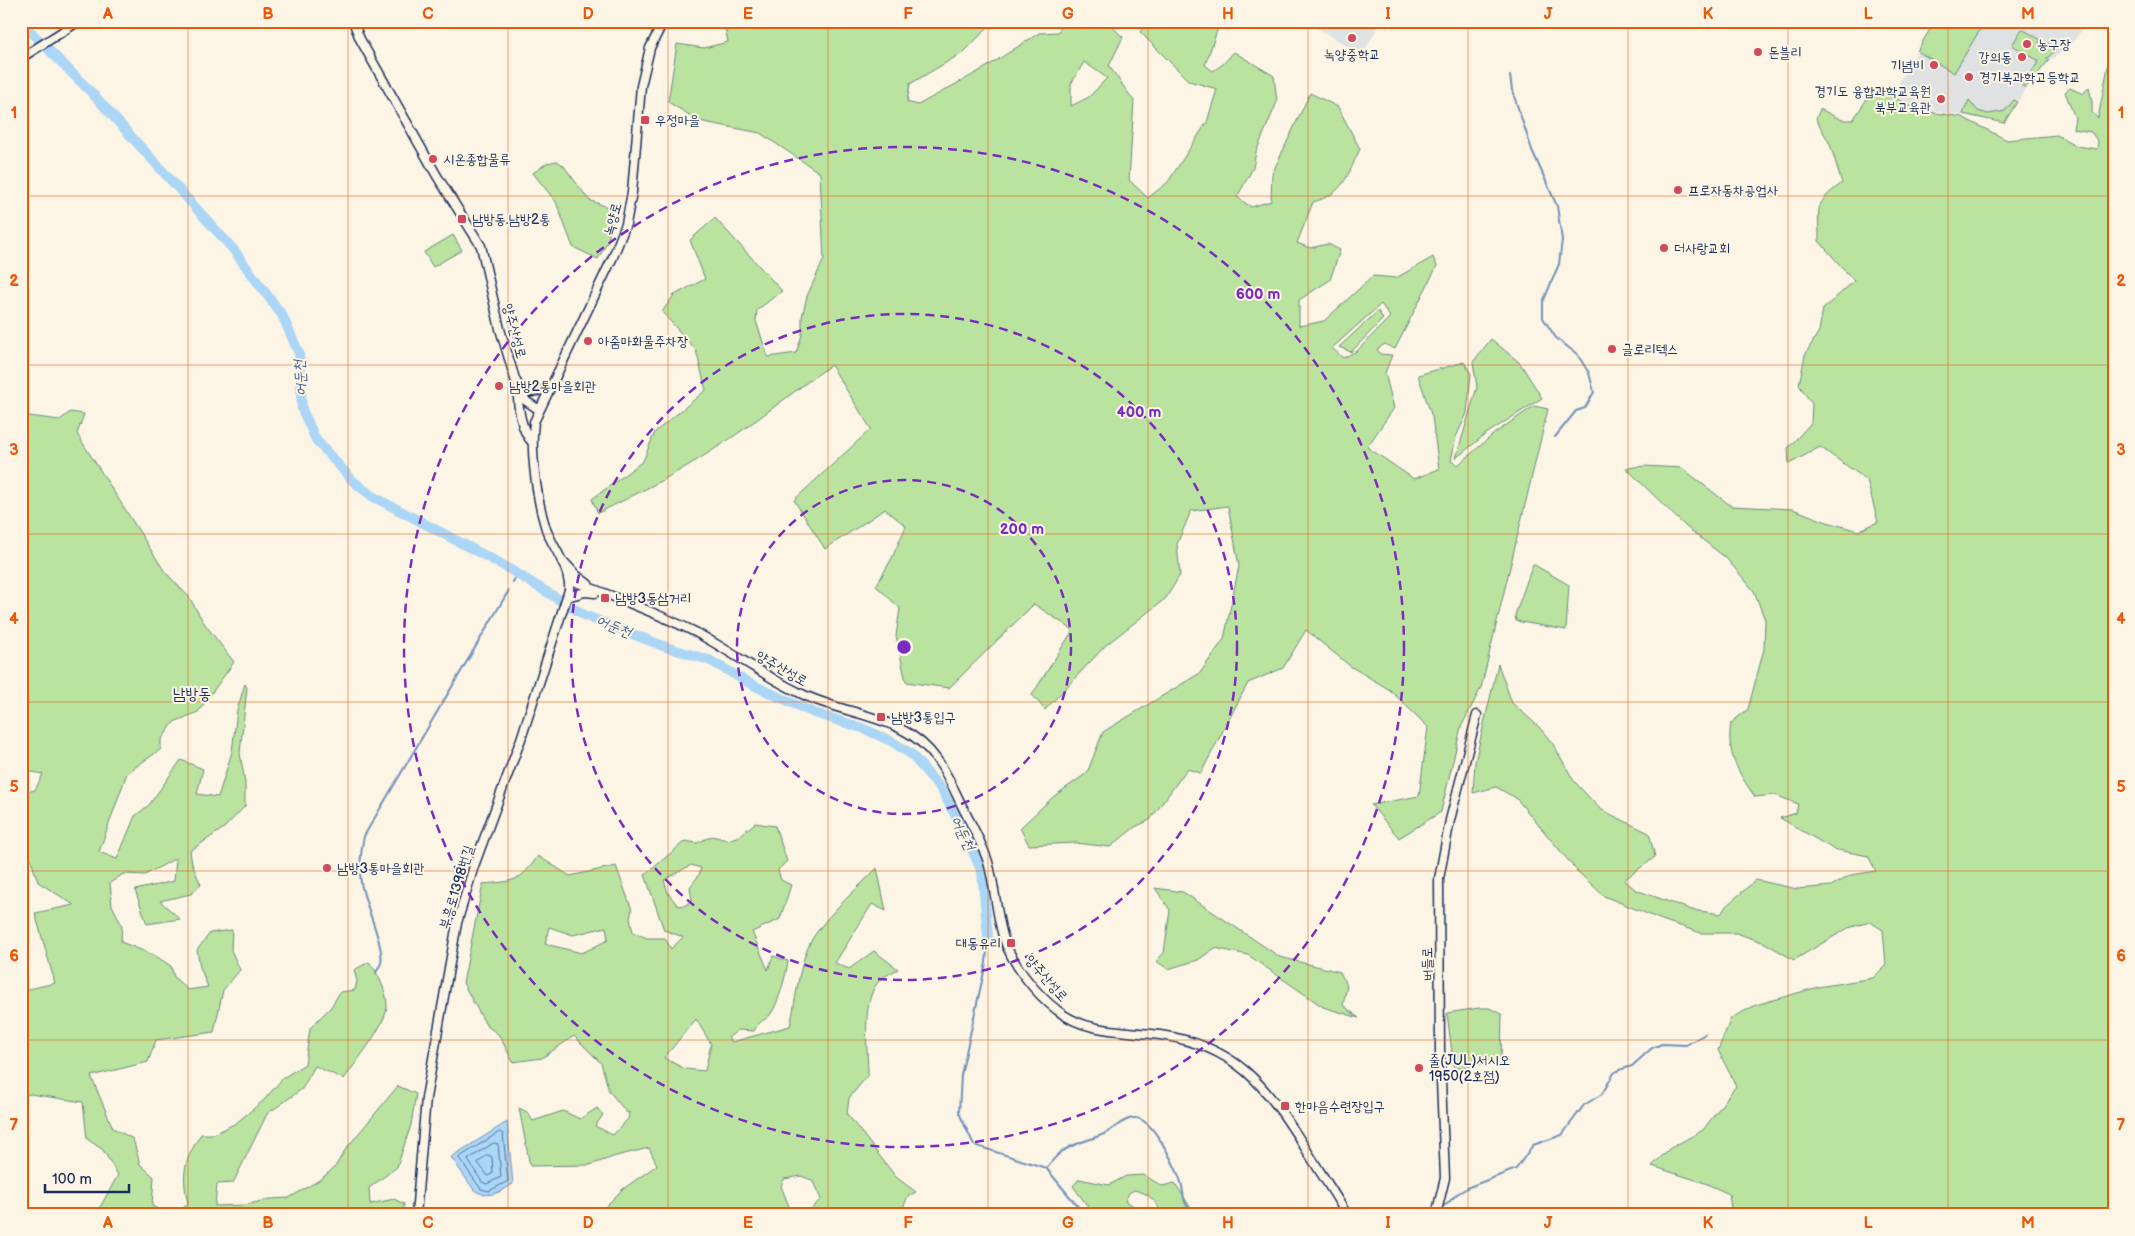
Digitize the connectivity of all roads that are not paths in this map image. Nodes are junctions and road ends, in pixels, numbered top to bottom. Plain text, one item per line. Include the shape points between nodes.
1 (79, 21) edge
2 (353, 21) edge
3 (663, 22) edge
4 (21, 58) edge
5 (549, 387) junction
6 (518, 389) junction
7 (538, 409) junction
8 (532, 442) junction
9 (556, 553) junction
10 (568, 579) junction
11 (607, 595) junction
12 (567, 597) junction
13 (1477, 715) dead end
14 (416, 1215) edge
15 (1347, 1215) edge
16 (1436, 1215) edge

1 - 4 street
2 - 6 street, 양주산성로 via 437,176 481,246
3 - 5 street, 녹양로 via 647,58 640,86 632,192 626,224
5 - 6 street via 539,392
5 - 7 street, 녹양로
6 - 7 street, 양주산성로 via 526,401
6 - 8 street via 524,428
7 - 8 street
8 - 9 street via 541,510
9 - 10 street
9 - 11 street via 576,575
10 - 11 street, 양주산성로
10 - 12 street, 부흥로1398번길
11 - 12 street via 585,592
11 - 15 street, 양주산성로 via 693,631 800,694 834,708 890,722 913,735 939,762 980,841 990,871 1005,943 1036,989 1057,1010 1087,1026 1180,1039 1236,1063 1276,1103
12 - 14 street, 부흥로1398번길 via 522,739 474,866 457,923 426,1098
13 - 16 street, 버들로 via 1450,820 1439,879 1440,1056 1445,1178

